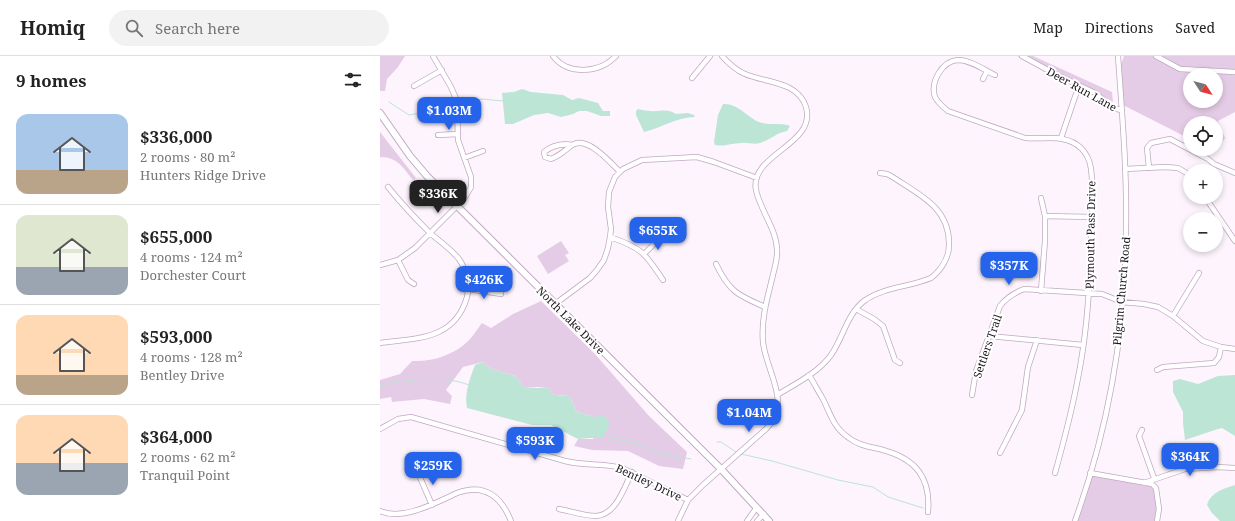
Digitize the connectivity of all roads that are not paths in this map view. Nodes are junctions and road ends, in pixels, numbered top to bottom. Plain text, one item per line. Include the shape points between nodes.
1 (433, 56) edge
2 (553, 56) edge
3 (616, 56) edge
4 (710, 56) edge
5 (722, 56) edge
6 (1022, 56) edge
7 (1118, 56) edge
8 (1156, 56) edge
9 (442, 70) junction
10 (987, 71) junction
11 (1235, 72) edge
12 (995, 75) dead end
13 (692, 78) dead end
14 (983, 79) dead end
15 (414, 86) dead end
16 (1076, 94) dead end
17 (1121, 110) junction
18 (380, 113) edge
19 (458, 134) junction
20 (438, 135) dead end
21 (1061, 138) junction
22 (572, 145) junction
23 (484, 151) dead end
24 (464, 158) junction
25 (1149, 168) junction
26 (1125, 169) junction
27 (1183, 171) edge
28 (620, 172) junction
29 (880, 173) dead end
30 (1235, 173) edge
31 (757, 178) junction
32 (388, 188) dead end
33 (1041, 198) dead end
34 (1209, 204) edge
35 (457, 206) junction
36 (1045, 216) junction
37 (1092, 217) junction
38 (430, 233) junction
39 (610, 237) junction
40 (661, 237) dead end
41 (1235, 242) edge
42 (644, 254) junction
43 (398, 260) junction
44 (716, 264) dead end
45 (380, 265) edge
46 (1199, 273) dead end
47 (663, 280) dead end
48 (414, 284) dead end
49 (469, 289) junction
50 (1041, 291) junction
51 (1089, 293) junction
52 (501, 294) dead end
53 (1122, 302) junction
54 (555, 304) junction
55 (765, 306) junction
56 (856, 308) junction
57 (1173, 316) junction
58 (989, 336) junction
59 (1037, 340) junction
60 (380, 343) edge
61 (1083, 345) junction
62 (1221, 347) junction
63 (1235, 349) edge
64 (900, 363) dead end
65 (1157, 370) dead end
66 (810, 375) junction
67 (777, 395) junction
68 (972, 395) dead end
69 (380, 429) edge
70 (1142, 430) dead end
71 (1000, 453) dead end
72 (1235, 468) edge
73 (721, 469) junction
74 (632, 472) junction
75 (418, 473) dead end
76 (1055, 473) dead end
77 (1090, 474) junction
78 (1154, 478) junction
79 (1144, 483) junction
80 (688, 500) junction
81 (432, 505) junction
82 (757, 507) junction
83 (559, 509) dead end
84 (380, 512) edge
85 (928, 512) dead end
86 (764, 514) junction
87 (511, 521) edge
88 (678, 521) edge
89 (747, 521) edge
90 (757, 521) edge
91 (770, 521) edge
92 (1075, 521) edge
93 (1157, 521) edge

1 - 9 street
2 - 3 street via 565,66 587,70 602,67
4 - 13 street
5 - 31 street via 738,71 794,90 802,98 806,108 803,130 789,145 770,158
6 - 17 street, Deer Run Lane via 1094,93 1113,108
7 - 17 street, Pilgrim Church Road
8 - 11 street via 1180,68
9 - 15 street
9 - 19 street via 457,101
10 - 12 street, Plymouth Pass Drive
10 - 14 street
10 - 21 street, Plymouth Pass Drive via 969,62 958,60 948,63 935,81 936,97 948,111 1025,138
16 - 21 street
17 - 26 street, Pilgrim Church Road
18 - 35 main road, North Lake Drive via 410,156
19 - 20 street
19 - 24 street
21 - 37 street, Plymouth Pass Drive via 1081,148 1088,157 1091,169
22 - 22 street via 560,156 551,160 545,157 544,152 556,145
22 - 28 street via 592,147
23 - 24 street
24 - 35 street via 472,184 469,194
25 - 26 street
25 - 27 street via 1178,168
25 - 30 street via 1147,148 1151,143 1170,139
26 - 53 street, Pilgrim Church Road via 1126,227
28 - 31 street via 642,160 697,157
28 - 39 street via 609,192
29 - 56 street via 891,176 938,209 947,227 949,251 944,264 935,275 874,295
31 - 55 street via 756,189 776,240 777,250 777,260
32 - 38 street
33 - 36 street
34 - 41 street
35 - 38 street
35 - 54 main road, North Lake Drive
36 - 37 street
36 - 50 street
37 - 51 street, Plymouth Pass Drive
38 - 43 street
38 - 49 street via 458,259 465,271
39 - 42 street via 631,245
39 - 54 street via 606,254 597,270
40 - 42 street
42 - 47 street
43 - 45 street
43 - 48 street via 408,280
44 - 55 street via 732,290
46 - 57 street
49 - 52 street
49 - 60 street via 460,314 444,330 431,336
50 - 51 street, Settlers Trail
50 - 58 street, Settlers Trail via 1024,290 1006,298 1000,306
51 - 53 street, Settlers Trail via 1110,296
51 - 61 street, Plymouth Pass Drive
53 - 57 street, Settlers Trail via 1158,307
53 - 77 street, Pilgrim Church Road via 1113,376
54 - 73 main road, North Lake Drive
55 - 67 street via 762,333 764,354
56 - 64 street via 883,326 895,360
56 - 66 street via 830,356
57 - 62 street, Settlers Trail via 1203,341
58 - 59 street
58 - 68 street, Settlers Trail via 976,371
59 - 61 street
59 - 71 street via 1028,368 1022,410
61 - 76 street, Plymouth Pass Drive via 1068,428
62 - 63 street, Settlers Trail
62 - 65 street via 1219,357 1214,363
66 - 67 street
66 - 85 street via 838,429 857,443 900,456 915,467 926,483 929,495
67 - 73 street via 779,404 772,424
69 - 74 street, Bentley Drive via 398,419 411,417 565,461 613,465
70 - 78 street via 1139,436
72 - 78 street via 1190,468
73 - 80 street
73 - 82 main road, North Lake Drive
74 - 80 street, Bentley Drive
74 - 83 street via 616,504 606,513 594,516
75 - 81 street
77 - 79 street
77 - 92 street, Pilgrim Church Road
78 - 79 street
79 - 93 street via 1152,484 1156,488 1159,509
80 - 88 street
81 - 84 street via 405,516 394,517
81 - 87 street via 464,490 481,490 500,501
82 - 86 main road, North Lake Drive
82 - 89 street
86 - 90 street
86 - 91 main road, North Lake Drive

